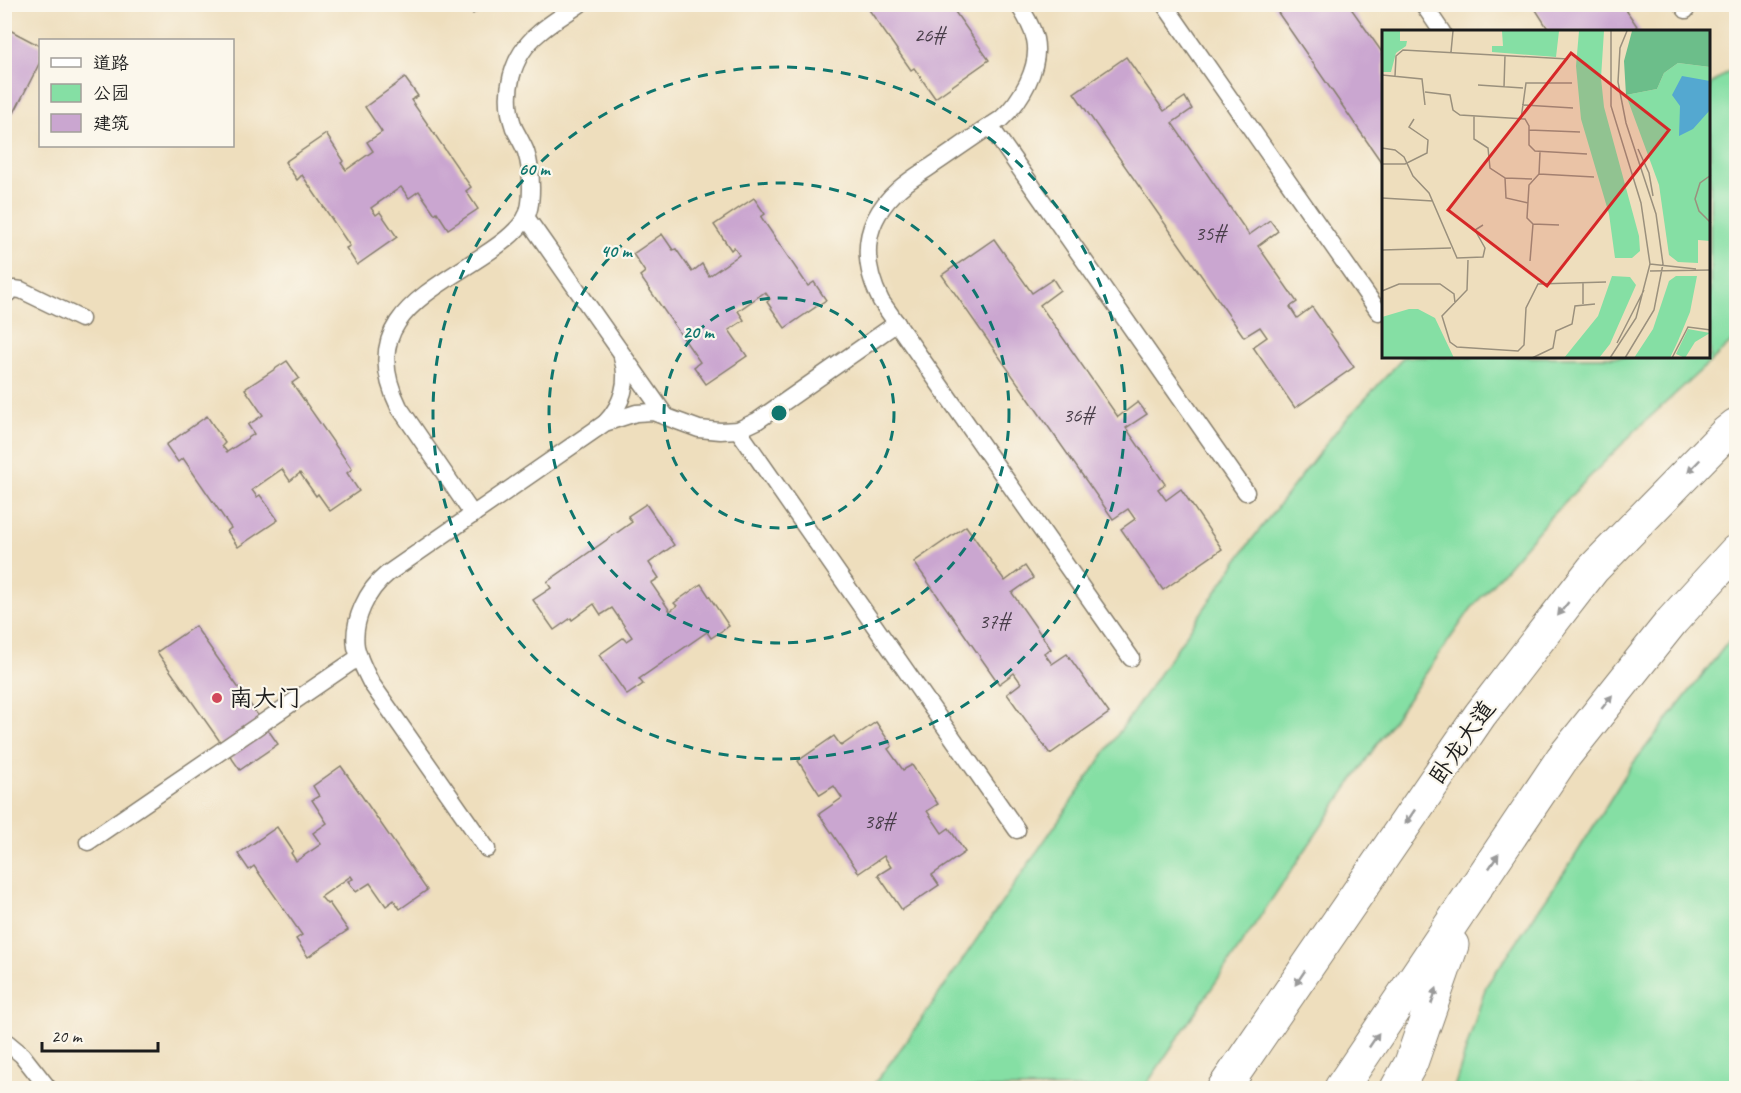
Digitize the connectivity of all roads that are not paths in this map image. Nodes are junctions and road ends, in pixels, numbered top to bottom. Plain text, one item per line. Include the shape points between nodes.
1 (580, 4) edge
2 (1164, 4) edge
3 (1423, 4) edge
4 (1026, 7) edge
5 (1441, 30) edge
6 (990, 126) junction
7 (526, 217) junction
8 (4, 296) edge
9 (1379, 312) dead end
10 (81, 319) dead end
11 (897, 323) junction
12 (620, 351) junction
13 (665, 416) junction
14 (605, 423) junction
15 (1737, 425) edge
16 (738, 430) junction
17 (1246, 492) dead end
18 (473, 515) junction
19 (1737, 551) edge
20 (359, 657) junction
21 (1131, 658) dead end
22 (1017, 830) dead end
23 (88, 842) dead end
24 (487, 849) dead end
25 (1468, 900) junction
26 (4, 1040) edge
27 (48, 1089) edge
28 (1224, 1089) edge
29 (1341, 1089) edge
30 (1397, 1089) edge

1 - 7 lane via 539,32 514,66 509,113 531,174
2 - 9 lane
3 - 5 lane
4 - 6 lane via 1035,39 1030,77 1012,109
6 - 11 lane via 900,188 872,224 868,262 872,283
6 - 17 lane
7 - 12 lane
7 - 18 lane via 497,246 416,301 390,335 386,354 386,372 399,407
8 - 10 lane via 14,288 21,290
11 - 16 lane via 757,421
11 - 21 lane
12 - 13 lane
12 - 14 lane via 625,365 624,389 621,401
13 - 14 lane via 636,413
13 - 16 lane via 699,429
14 - 18 lane
15 -> 28 main road, 卧龙大道 via 1593,569 1480,715
16 - 22 lane
18 - 20 lane via 378,581 361,610 356,645
25 -> 19 main road via 1562,759 1671,621
20 - 23 lane
20 - 24 lane via 371,683
29 -> 25 main road
30 -> 25 main road via 1411,1063
26 - 27 lane via 22,1055

